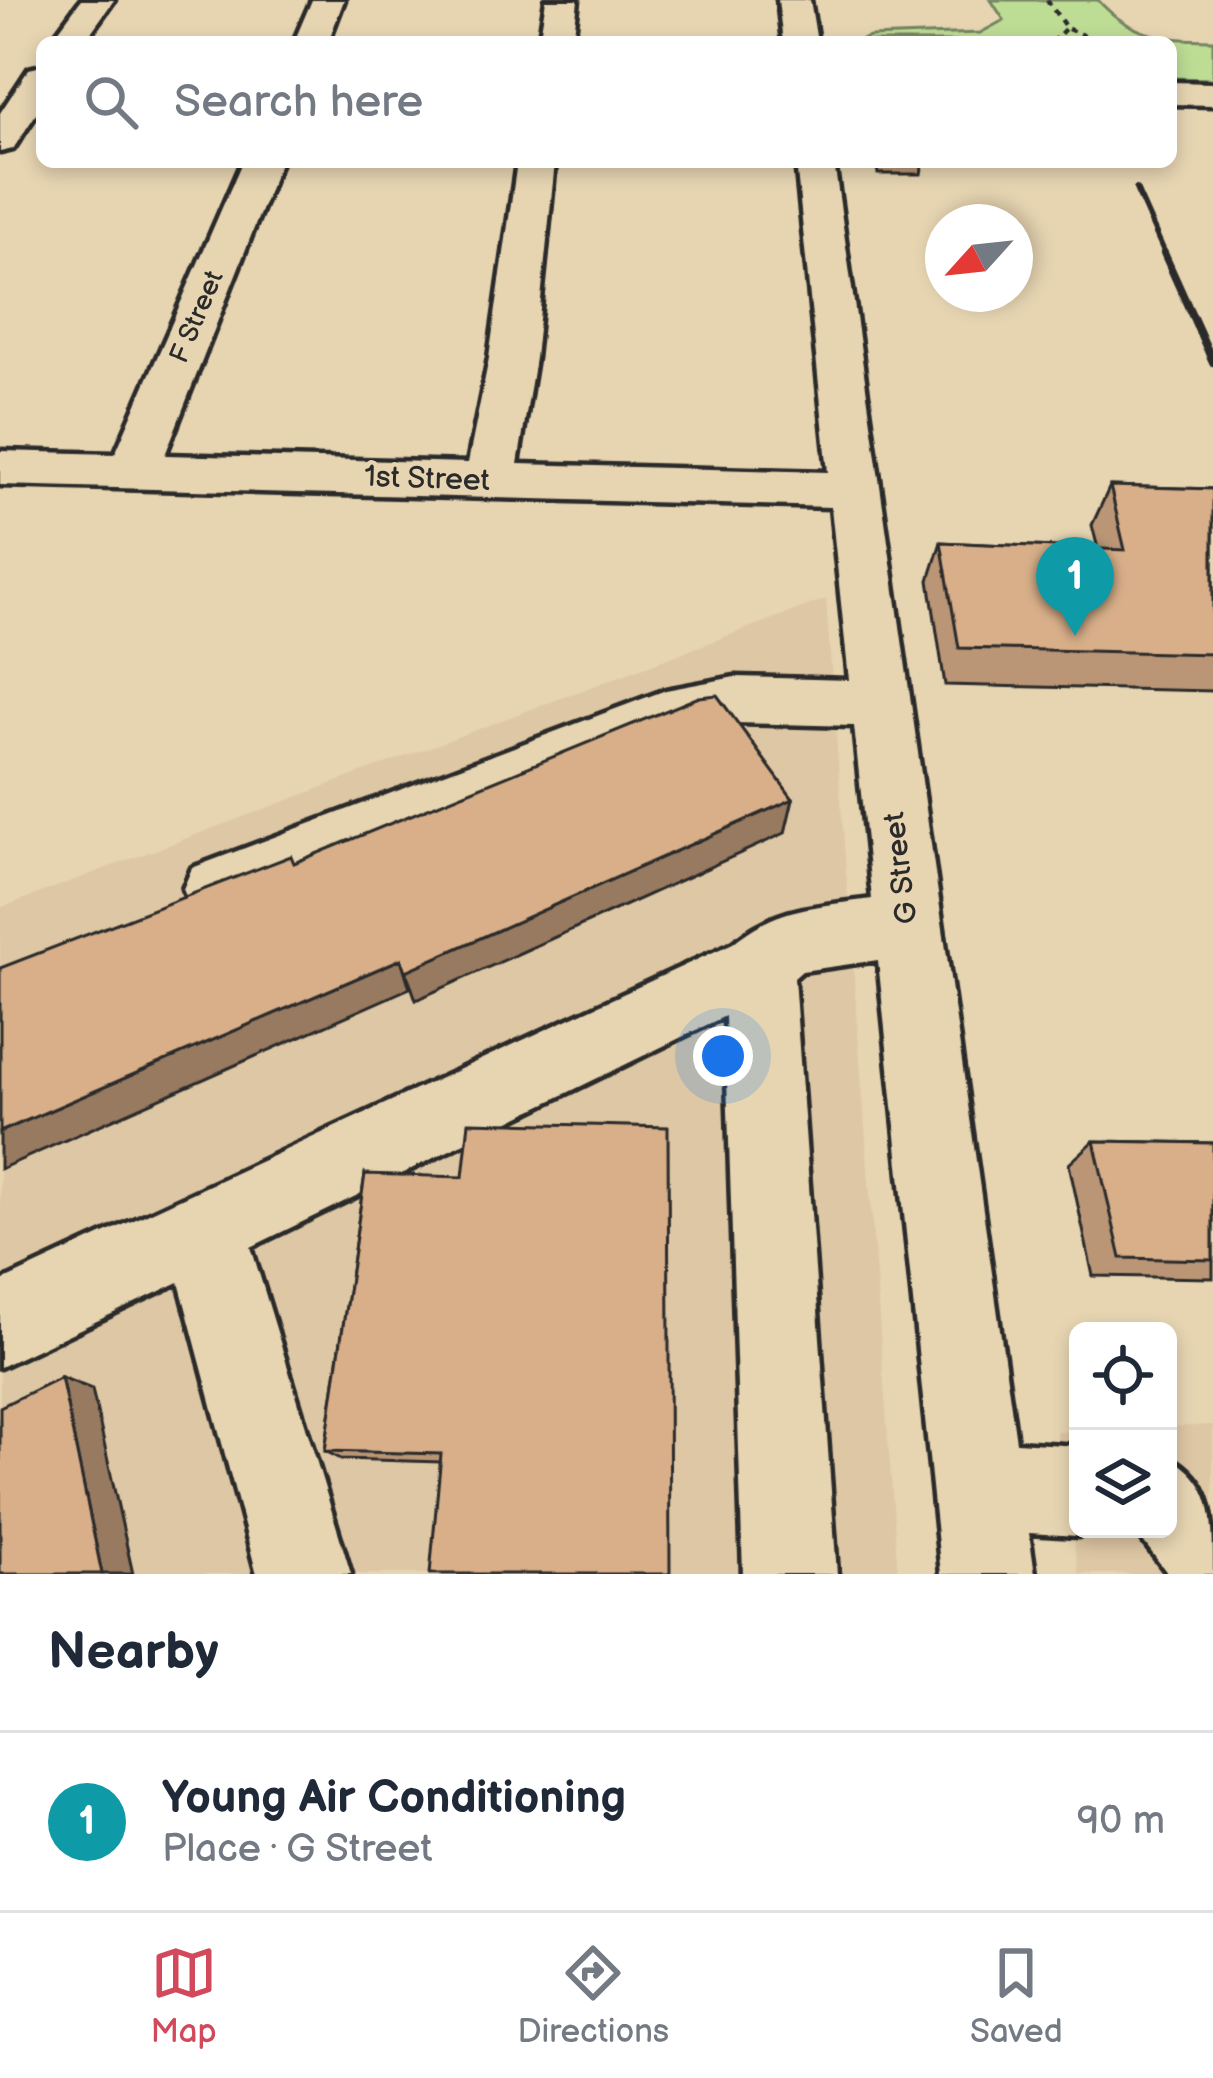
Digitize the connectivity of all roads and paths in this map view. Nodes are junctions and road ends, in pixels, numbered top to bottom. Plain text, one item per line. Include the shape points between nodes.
1 (98, 0) edge
2 (328, 0) edge
3 (562, 0) edge
4 (794, 0) edge
5 (1047, 0) edge
6 (1066, 28) junction
7 (71, 36) edge
8 (313, 36) edge
9 (557, 36) edge
10 (799, 36) edge
11 (1058, 36) edge
12 (1084, 36) edge
13 (0, 69) edge
14 (36, 72) edge
15 (36, 83) edge
16 (1177, 93) edge
17 (1213, 94) edge
18 (0, 141) edge
19 (259, 168) edge
20 (535, 168) edge
21 (816, 168) edge
22 (0, 468) edge
23 (133, 471) junction
24 (490, 481) junction
25 (855, 490) junction
26 (881, 704) junction
27 (155, 913) edge
28 (908, 925) junction
29 (758, 965) junction
30 (205, 1228) junction
31 (0, 1325) edge
32 (977, 1485) junction
33 (1069, 1490) edge
34 (1177, 1513) edge
35 (1213, 1557) edge
36 (304, 1574) edge
37 (790, 1574) edge
38 (988, 1574) edge

1 - 7 street
2 - 8 street
3 - 9 street
4 - 10 street
5 - 6 path
6 - 11 path
6 - 12 path
13 - 14 street
15 - 18 street
16 - 17 street
19 - 23 street, F Street
20 - 24 street
21 - 25 street, G Street
22 - 23 street, 1st Street
23 - 24 street, 1st Street
24 - 25 street, 1st Street
25 - 26 street, G Street
26 - 27 street via 687,706
26 - 28 street, G Street
28 - 29 street via 785,941
28 - 32 street, G Street
29 - 30 street
29 - 37 street
30 - 31 street
30 - 36 street
32 - 33 street
32 - 38 street, G Street
34 - 35 street

